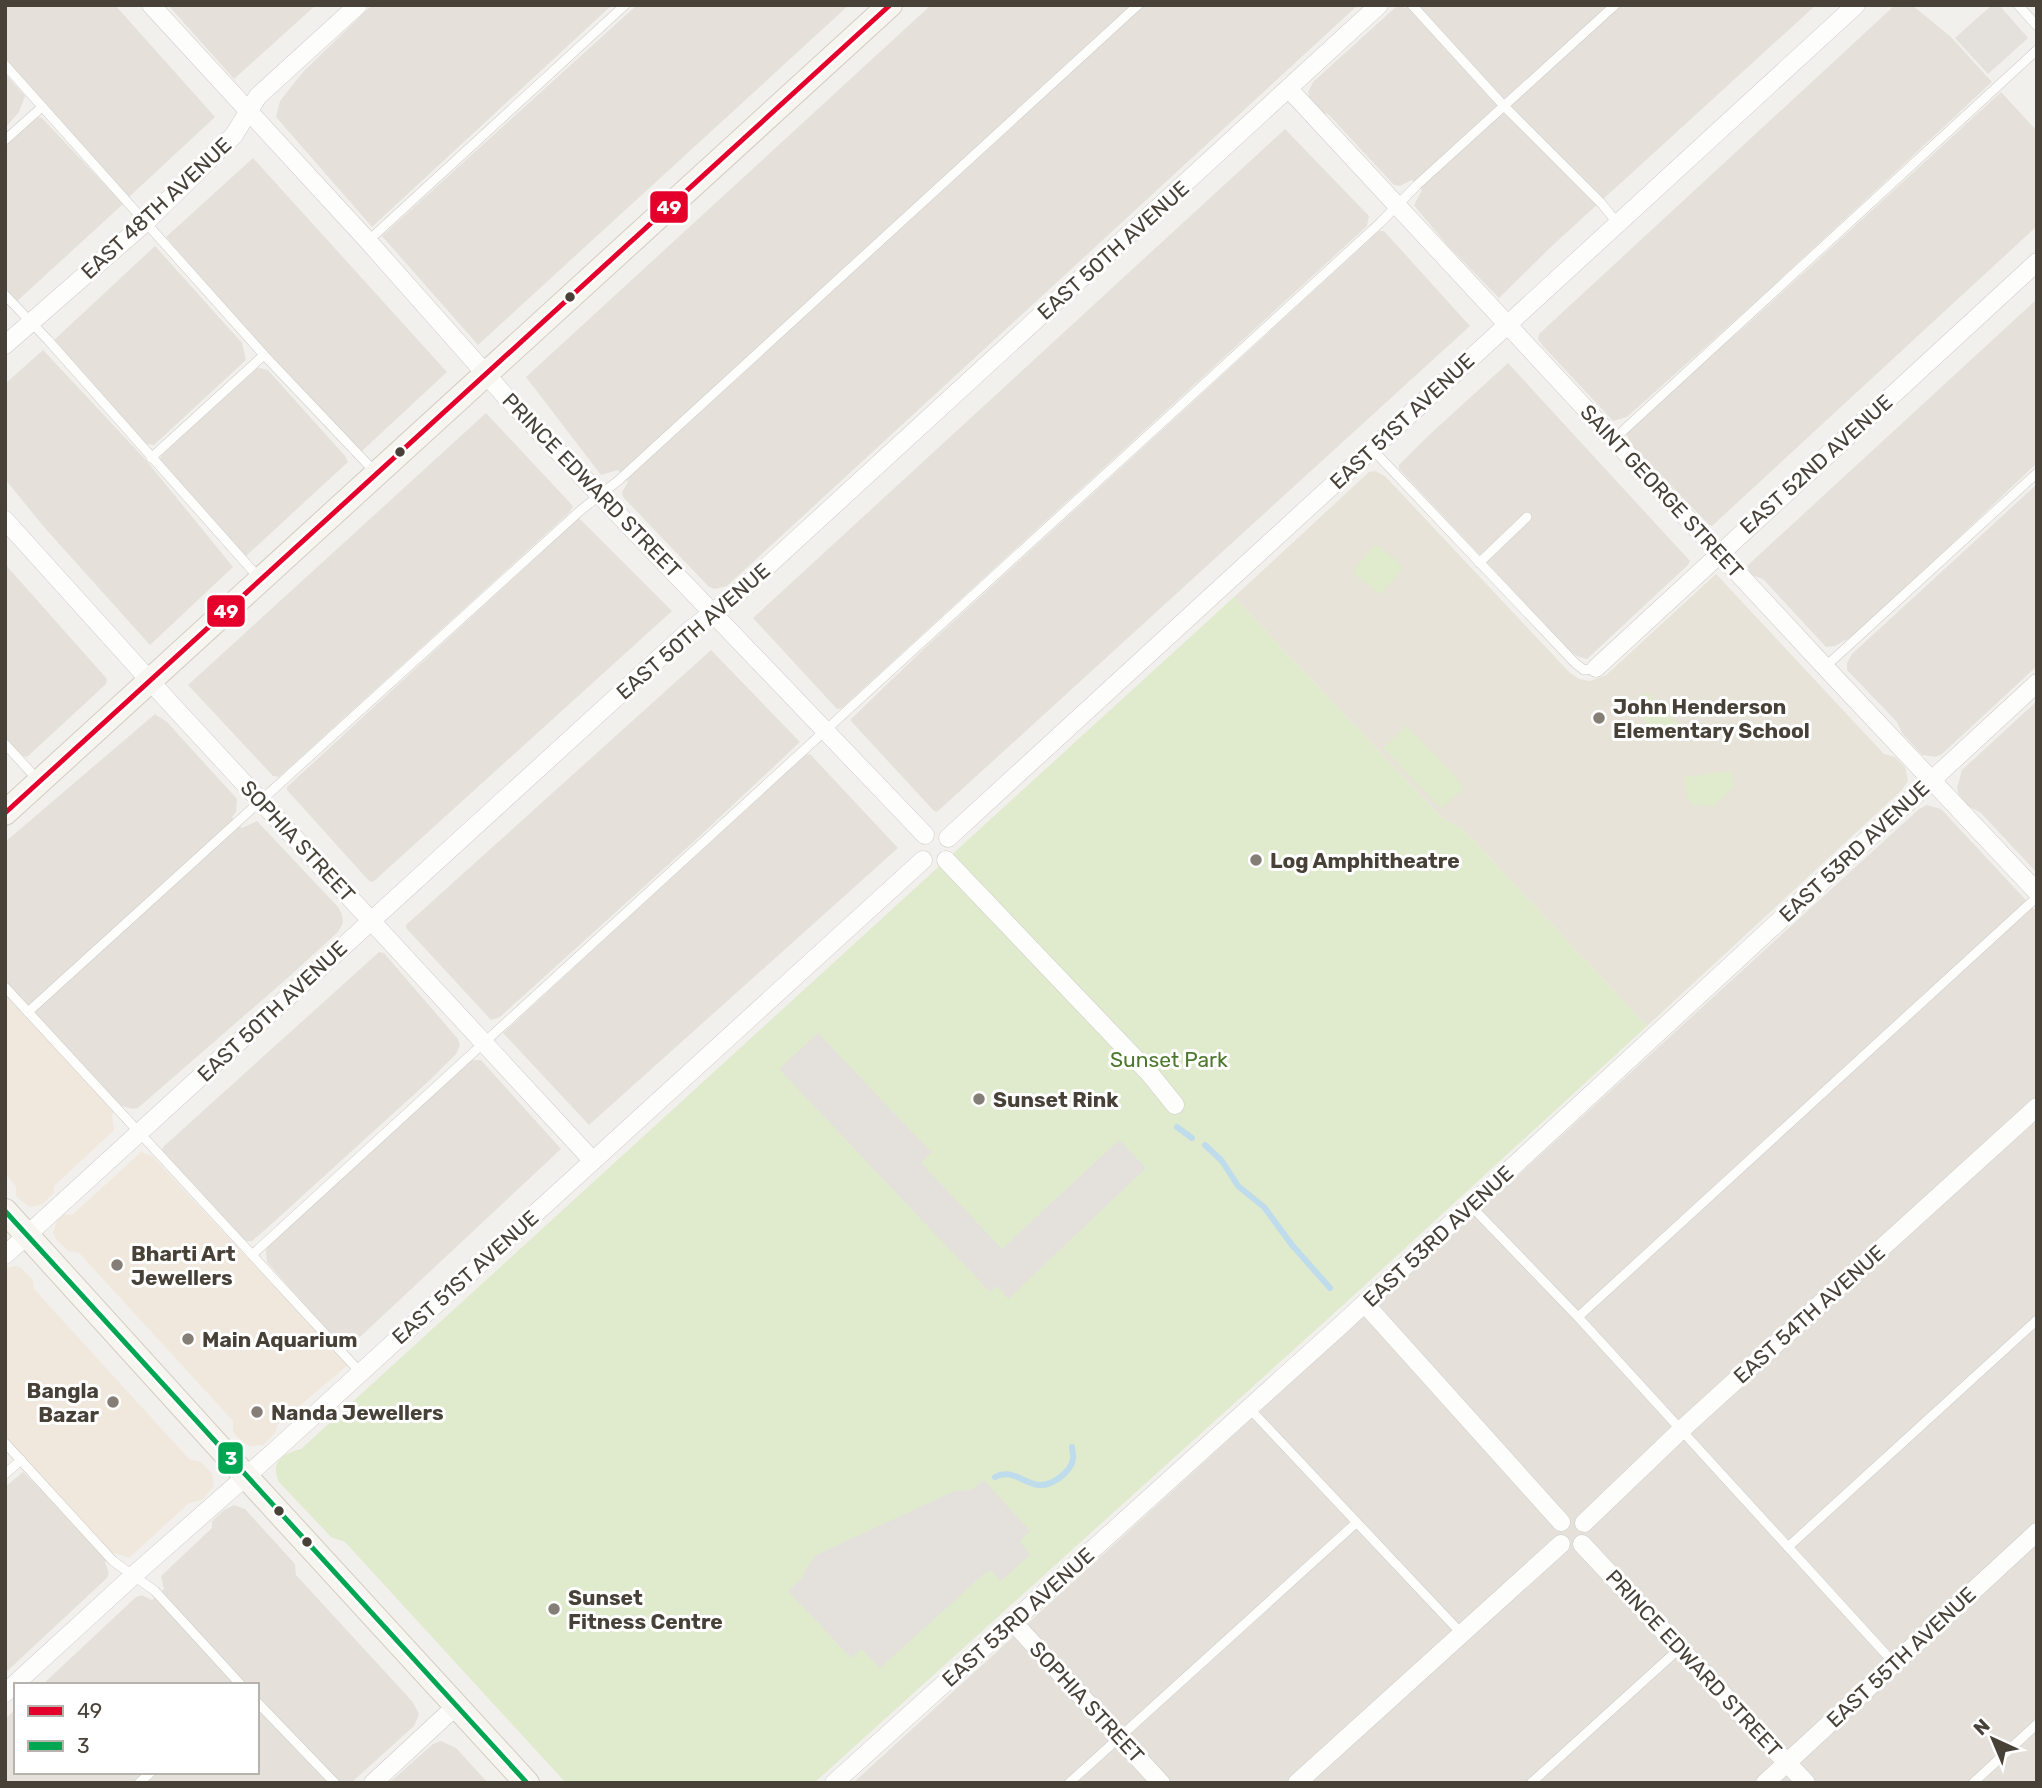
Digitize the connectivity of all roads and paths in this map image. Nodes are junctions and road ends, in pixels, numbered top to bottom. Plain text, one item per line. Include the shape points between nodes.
1 (152, 5) edge
2 (358, 5) edge
3 (625, 5) edge
4 (890, 5) edge
5 (1138, 5) edge
6 (1379, 5) edge
7 (1412, 5) edge
8 (1615, 5) edge
9 (1856, 5) edge
10 (2018, 5) edge
11 (2037, 26) edge
12 (2037, 50) edge
13 (5, 65) edge
14 (1289, 89) junction
15 (1504, 106) junction
16 (42, 107) junction
17 (248, 112) junction
18 (5, 140) edge
19 (1398, 206) junction
20 (147, 221) junction
21 (1618, 224) junction
22 (368, 241) junction
23 (2037, 262) edge
24 (5, 295) edge
25 (31, 322) junction
26 (1507, 325) junction
27 (5, 345) edge
28 (264, 355) junction
29 (486, 374) junction
30 (1614, 439) junction
31 (1372, 449) junction
32 (151, 458) junction
33 (2037, 473) edge
34 (377, 474) junction
35 (600, 494) junction
36 (1527, 517) dead end
37 (5, 520) edge
38 (1720, 552) junction
39 (1479, 563) junction
40 (261, 580) junction
41 (714, 612) junction
42 (1825, 667) junction
43 (1596, 668) joint
44 (150, 681) junction
45 (2037, 683) edge
46 (826, 730) junction
47 (5, 744) edge
48 (1931, 780) junction
49 (39, 782) junction
50 (261, 801) junction
51 (5, 813) edge
52 (925, 835) junction
53 (948, 838) junction
54 (923, 860) junction
55 (946, 860) junction
56 (2037, 894) edge
57 (371, 920) junction
58 (5, 987) edge
59 (28, 1012) junction
60 (483, 1042) junction
61 (1175, 1105) dead end
62 (2037, 1107) edge
63 (139, 1133) junction
64 (593, 1161) junction
65 (1470, 1205) junction
66 (5, 1211) edge
67 (27, 1235) junction
68 (5, 1255) edge
69 (252, 1255) junction
70 (1365, 1304) junction
71 (1578, 1317) junction
72 (2037, 1320) edge
73 (360, 1373) junction
74 (1250, 1408) junction
75 (1681, 1431) junction
76 (5, 1443) edge
77 (21, 1460) junction
78 (5, 1474) edge
79 (245, 1476) junction
80 (1356, 1522) junction
81 (1561, 1522) junction
82 (1584, 1523) junction
83 (2037, 1532) edge
84 (1561, 1544) junction
85 (1582, 1544) junction
86 (1788, 1547) junction
87 (134, 1575) junction
88 (1013, 1622) junction
89 (1461, 1633) junction
90 (1680, 1647) junction
91 (1893, 1662) junction
92 (16, 1683) edge
93 (239, 1683) edge
94 (259, 1704) edge
95 (456, 1706) junction
96 (2037, 1724) edge
97 (1119, 1738) junction
98 (1788, 1763) junction
99 (334, 1783) edge
100 (373, 1783) edge
101 (527, 1783) edge
102 (834, 1783) edge
103 (1069, 1783) edge
104 (1161, 1783) edge
105 (1297, 1783) edge
106 (1531, 1783) edge
107 (1765, 1783) edge
108 (1806, 1783) edge
109 (1973, 1783) edge

1 - 17 street, PRINCE EDWARD STREET
2 - 17 street, EAST 48TH AVENUE via 258,96
3 - 22 lane
4 - 29 street
5 - 35 lane
6 - 14 street, EAST 50TH AVENUE
7 - 15 lane
8 - 15 lane
9 - 21 street, EAST 51ST AVENUE
10 - 11 lane
12 - 30 lane
13 - 16 lane
14 - 19 street, SAINT GEORGE STREET
14 - 41 street, EAST 50TH AVENUE
15 - 19 lane
15 - 21 lane
16 - 18 lane
16 - 20 lane
17 - 20 street, EAST 48TH AVENUE via 234,135
17 - 22 street, PRINCE EDWARD STREET
19 - 26 street, SAINT GEORGE STREET
19 - 46 lane
20 - 25 street, EAST 48TH AVENUE
20 - 28 lane
21 - 26 street, EAST 51ST AVENUE
22 - 29 street, PRINCE EDWARD STREET
23 - 38 street, EAST 52ND AVENUE
24 - 25 lane
25 - 27 street, EAST 48TH AVENUE
25 - 32 lane
26 - 30 street, SAINT GEORGE STREET
26 - 31 street, EAST 51ST AVENUE
28 - 32 lane
28 - 34 lane
29 - 34 street
29 - 35 street, PRINCE EDWARD STREET
30 - 38 street, SAINT GEORGE STREET
31 - 39 lane
31 - 53 street, EAST 51ST AVENUE
32 - 40 lane
33 - 42 lane
34 - 40 street
35 - 41 street, PRINCE EDWARD STREET
35 - 50 lane
36 - 39 lane
37 - 44 street, SOPHIA STREET
38 - 42 street, SAINT GEORGE STREET
38 - 43 street, EAST 52ND AVENUE
39 - 43 lane via 1575,663 1584,670
40 - 44 street
41 - 46 street, PRINCE EDWARD STREET
41 - 57 street, EAST 50TH AVENUE
42 - 48 street, SAINT GEORGE STREET
44 - 49 street
44 - 50 street, SOPHIA STREET
45 - 48 street, EAST 53RD AVENUE
46 - 52 street, PRINCE EDWARD STREET
46 - 60 lane
47 - 49 lane
48 - 56 street, SAINT GEORGE STREET
48 - 65 street, EAST 53RD AVENUE
49 - 51 street
50 - 57 street, SOPHIA STREET
50 - 59 lane
52 - 53 street via 939,832
52 - 54 street via 918,850
53 - 55 street via 951,852
54 - 55 street via 937,865
54 - 64 street, EAST 51ST AVENUE
55 - 61 street
56 - 71 lane
57 - 60 street, SOPHIA STREET
57 - 63 street, EAST 50TH AVENUE
58 - 59 lane
59 - 63 lane
60 - 64 street, SOPHIA STREET
60 - 69 lane
62 - 75 street, EAST 54TH AVENUE
63 - 67 street, EAST 50TH AVENUE
63 - 69 lane
64 - 73 street, EAST 51ST AVENUE
65 - 70 street, EAST 53RD AVENUE
65 - 71 lane
66 - 67 street
67 - 68 street, EAST 50TH AVENUE
67 - 79 street
69 - 73 lane
70 - 74 street, EAST 53RD AVENUE
70 - 81 street
71 - 75 lane
72 - 86 lane
73 - 79 street, EAST 51ST AVENUE
74 - 80 lane
74 - 88 street, EAST 53RD AVENUE
75 - 82 street, EAST 54TH AVENUE
75 - 86 lane
76 - 77 lane
77 - 78 lane
77 - 87 lane via 113,1561
79 - 87 street, EAST 51ST AVENUE
79 - 95 street
80 - 89 lane
80 - 97 lane
81 - 82 street via 1570,1518
81 - 84 street via 1557,1530
82 - 85 street via 1587,1532
83 - 91 street, EAST 55TH AVENUE
84 - 85 street via 1574,1548
84 - 89 street
85 - 90 street, PRINCE EDWARD STREET
86 - 91 lane
87 - 92 street, EAST 51ST AVENUE
87 - 93 lane via 155,1591
88 - 97 street, SOPHIA STREET
88 - 102 street, EAST 53RD AVENUE
89 - 105 street
90 - 98 street, PRINCE EDWARD STREET
90 - 106 lane
91 - 98 street, EAST 55TH AVENUE
94 - 99 lane
95 - 100 street
95 - 101 street
96 - 109 lane
97 - 103 lane
97 - 104 street, SOPHIA STREET
98 - 107 street, EAST 55TH AVENUE
98 - 108 street, PRINCE EDWARD STREET

